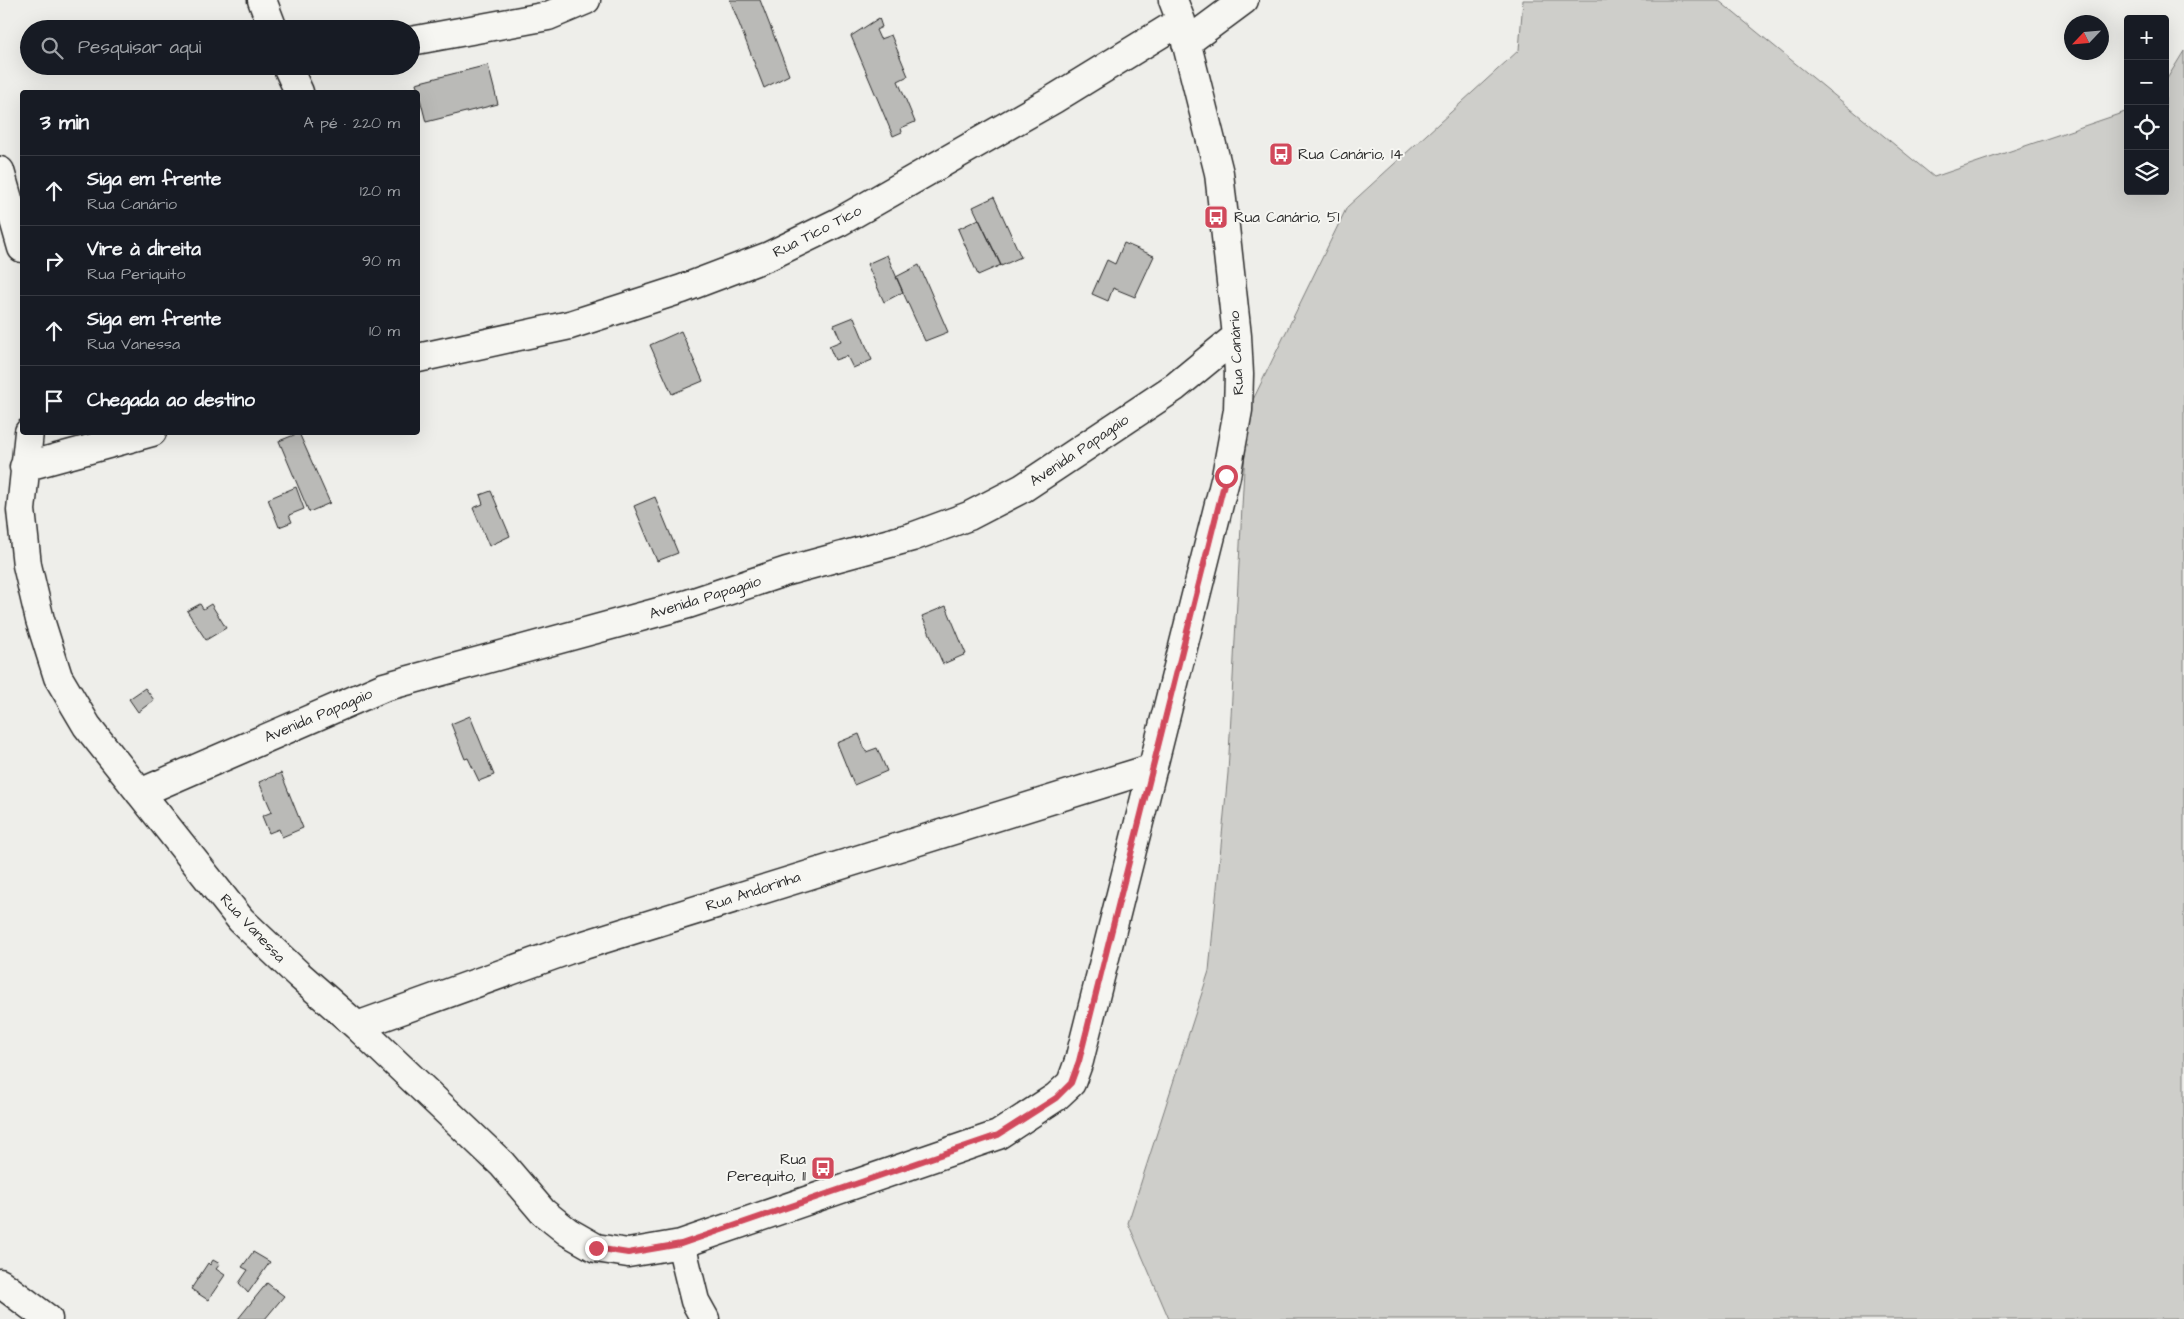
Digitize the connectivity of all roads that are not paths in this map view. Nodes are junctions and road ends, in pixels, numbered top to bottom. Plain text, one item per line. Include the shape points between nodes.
1 (262, 0) edge
2 (586, 0) edge
3 (1244, 0) edge
4 (270, 20) edge
5 (1180, 21) edge
6 (420, 39) edge
7 (291, 75) edge
8 (298, 90) edge
9 (0, 171) edge
10 (20, 241) edge
11 (1237, 336) junction
12 (420, 358) edge
13 (29, 435) edge
14 (141, 435) edge
15 (24, 467) junction
16 (1153, 768) junction
17 (140, 793) junction
18 (357, 1026) junction
19 (1071, 1083) joint
20 (681, 1244) junction
21 (0, 1283) edge
22 (48, 1319) edge
23 (705, 1319) edge

1 - 4 street
2 - 6 street via 548,16
3 - 5 street, Rua Tico Tico
5 - 11 street, Rua Canário via 1219,173
5 - 12 street, Rua Tico Tico via 1054,99 839,222 769,256 682,289 570,325
7 - 8 street
9 - 10 street
11 - 16 street, Rua Canário via 1238,410 1226,476
11 - 17 street, Avenida Papagaio via 1175,387 1023,488 969,516 912,537 787,571 688,604 384,687
13 - 15 street, Rua Vanessa
14 - 15 street
15 - 17 street, Rua Vanessa via 21,510 27,566 58,677 87,726
16 - 18 street, Rua Andorinha via 568,950
16 - 19 street, Rua Canário
17 - 18 street, Rua Vanessa via 241,920
18 - 20 street, Rua Vanessa via 502,1164 543,1212 568,1232 596,1248 628,1253
19 - 20 street, Rua Vanessa via 1056,1098 998,1135
20 - 23 street via 695,1301
21 - 22 street

